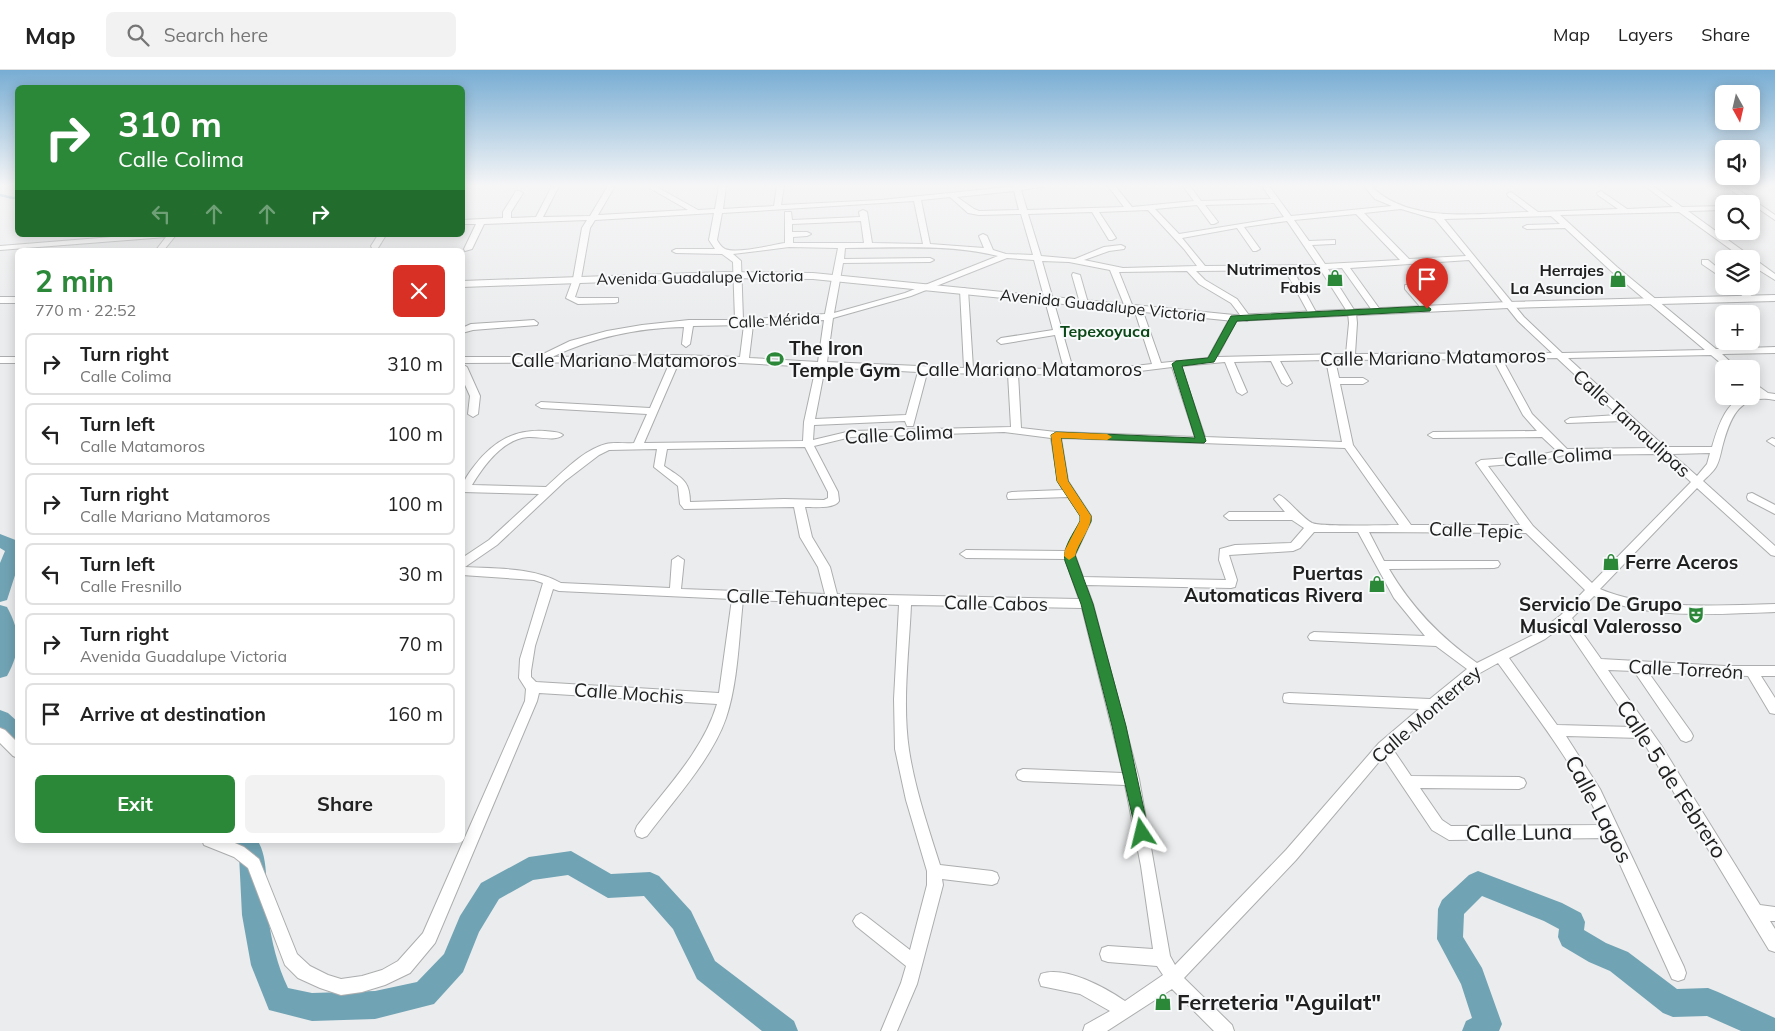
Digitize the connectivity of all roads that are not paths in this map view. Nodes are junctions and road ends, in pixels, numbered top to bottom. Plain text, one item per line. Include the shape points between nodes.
1 (476, 231) edge
2 (586, 231) edge
3 (715, 231) edge
4 (788, 231) edge
5 (866, 231) edge
6 (923, 231) edge
7 (1030, 231) edge
8 (1107, 231) edge
9 (1173, 231) edge
10 (1207, 231) edge
11 (1243, 231) edge
12 (1298, 231) edge
13 (1376, 231) edge
14 (1449, 231) edge
15 (1573, 231) edge
16 (1710, 231) edge
17 (807, 234) dead end
18 (788, 235) junction
19 (983, 236) dead end
20 (1178, 236) junction
21 (141, 237) edge
22 (170, 237) edge
23 (381, 237) edge
24 (1112, 238) dead end
25 (1332, 242) dead end
26 (1307, 243) junction
27 (789, 245) junction
28 (842, 245) junction
29 (868, 245) junction
30 (375, 246) dead end
31 (926, 246) junction
32 (1121, 247) dead end
33 (0, 248) edge
34 (162, 248) edge
35 (468, 249) dead end
36 (1256, 249) dead end
37 (1736, 250) edge
38 (676, 251) dead end
39 (989, 251) junction
40 (726, 252) junction
41 (1006, 256) junction
42 (1038, 258) junction
43 (1471, 258) junction
44 (930, 260) dead end
45 (839, 261) junction
46 (1076, 261) junction
47 (1705, 262) dead end
48 (1408, 263) junction
49 (1345, 266) junction
50 (1287, 267) junction
51 (1322, 267) junction
52 (1760, 267) edge
53 (1202, 268) junction
54 (1114, 269) junction
55 (1189, 269) junction
56 (1715, 270) edge
57 (739, 275) junction
58 (1076, 275) dead end
59 (836, 277) junction
60 (1775, 278) edge
61 (577, 279) junction
62 (465, 284) edge
63 (928, 287) junction
64 (1408, 287) dead end
65 (964, 290) junction
66 (1746, 295) edge
67 (1750, 298) junction
68 (1775, 298) edge
69 (1050, 299) junction
70 (0, 300) edge
71 (15, 300) edge
72 (615, 300) dead end
73 (1651, 300) junction
74 (1084, 302) junction
75 (1508, 305) junction
76 (1133, 308) junction
77 (1427, 309) junction
78 (1378, 311) junction
79 (1352, 313) junction
80 (1313, 314) junction
81 (829, 317) junction
82 (1234, 318) junction
83 (1247, 318) junction
84 (744, 322) junction
85 (534, 323) dead end
86 (689, 323) junction
87 (465, 330) edge
88 (1058, 332) junction
89 (1001, 341) dead end
90 (686, 344) dead end
91 (1775, 350) edge
92 (1714, 352) junction
93 (1496, 355) junction
94 (1558, 355) junction
95 (1330, 357) junction
96 (1350, 357) junction
97 (676, 358) junction
98 (1274, 359) junction
99 (0, 360) edge
100 (15, 360) edge
101 (465, 360) edge
102 (538, 360) junction
103 (744, 360) junction
104 (1211, 360) junction
105 (1229, 360) junction
106 (1723, 360) edge
107 (821, 364) junction
108 (1176, 364) junction
109 (1158, 367) junction
110 (923, 370) junction
111 (969, 371) junction
112 (1013, 372) junction
113 (1069, 372) junction
114 (465, 374) edge
115 (1335, 381) junction
116 (1363, 381) dead end
117 (1287, 383) dead end
118 (1760, 391) edge
119 (1242, 392) dead end
120 (1760, 395) edge
121 (1765, 395) junction
122 (1775, 397) edge
123 (541, 405) dead end
124 (1738, 405) edge
125 (653, 411) junction
126 (473, 414) dead end
127 (910, 418) junction
128 (1626, 418) junction
129 (1570, 421) dead end
130 (809, 422) junction
131 (1016, 429) junction
132 (912, 433) junction
133 (1545, 434) junction
134 (558, 435) dead end
135 (1056, 435) junction
136 (1433, 435) dead end
137 (1201, 441) junction
138 (808, 444) junction
139 (1348, 445) junction
140 (638, 446) junction
141 (663, 446) junction
142 (1717, 450) junction
143 (1662, 451) junction
144 (1564, 452) junction
145 (1697, 482) junction
146 (465, 487) edge
147 (465, 488) edge
148 (546, 491) junction
149 (1070, 493) junction
150 (1012, 496) dead end
151 (1752, 497) dead end
152 (1279, 499) dead end
153 (800, 504) junction
154 (1775, 510) edge
155 (1229, 516) dead end
156 (1294, 516) junction
157 (1312, 528) junction
158 (1361, 528) junction
159 (1408, 528) junction
160 (1530, 529) junction
161 (1775, 552) edge
162 (966, 554) dead end
163 (1069, 555) junction
164 (678, 560) dead end
165 (465, 562) edge
166 (1494, 564) dead end
167 (1381, 565) junction
168 (465, 571) edge
169 (549, 582) junction
170 (1079, 582) junction
171 (1592, 590) junction
172 (675, 593) junction
173 (738, 596) junction
174 (832, 599) junction
175 (905, 601) junction
176 (1087, 604) junction
177 (1775, 608) edge
178 (1564, 618) junction
179 (1314, 637) dead end
180 (1439, 641) junction
181 (1500, 656) junction
182 (1597, 664) junction
183 (1638, 667) junction
184 (1476, 669) junction
185 (1775, 671) edge
186 (1752, 672) junction
187 (532, 687) junction
188 (1289, 698) dead end
189 (725, 699) junction
190 (1433, 704) junction
191 (1775, 709) edge
192 (1554, 730) junction
193 (1645, 733) junction
194 (0, 734) edge
195 (1686, 736) dead end
196 (1384, 747) junction
197 (15, 749) edge
198 (1024, 775) dead end
199 (1132, 779) junction
200 (1408, 782) junction
201 (1519, 783) dead end
202 (642, 831) dead end
203 (1614, 831) junction
204 (218, 843) edge
205 (934, 871) junction
206 (992, 878) dead end
207 (1755, 912) junction
208 (1775, 914) edge
209 (861, 921) dead end
210 (1775, 944) edge
211 (1108, 954) dead end
212 (1162, 958) junction
213 (914, 963) junction
214 (1678, 973) dead end
215 (1173, 978) junction
216 (1047, 980) dead end
217 (1125, 1011) junction
218 (891, 1026) edge
219 (1090, 1031) edge
220 (1226, 1031) edge

1 - 35 street
2 - 61 street
3 - 40 street via 713,240
4 - 18 street
5 - 29 street
6 - 31 street
7 - 42 street
8 - 24 street
9 - 20 street
10 - 20 street
11 - 36 street
12 - 26 street
13 - 48 street
14 - 43 street, Calle Tamaulipas
15 - 73 street
16 - 37 street
17 - 18 street
18 - 27 street
19 - 39 street
20 - 53 street
21 - 33 street
22 - 34 street
23 - 30 street
25 - 26 street
26 - 51 street
27 - 28 street
27 - 40 street
28 - 29 street
28 - 45 street
29 - 31 street
31 - 39 street
32 - 46 street
38 - 40 street
39 - 41 street
40 - 57 street via 738,261
41 - 42 street
41 - 63 street, Calle Mérida
42 - 46 street
42 - 69 street
43 - 48 street
43 - 75 street, Calle Tamaulipas
44 - 45 street
45 - 59 street
46 - 54 street
47 - 56 street
48 - 49 street
49 - 51 street
49 - 78 street
50 - 51 street
50 - 53 street
50 - 80 street
51 - 79 street
52 - 60 street
53 - 55 street
54 - 55 street
54 - 76 street
55 - 83 street via 1202,282 1234,301
57 - 59 main road, Avenida Guadalupe Victoria
57 - 61 main road, Avenida Guadalupe Victoria
57 - 84 street
58 - 74 street
59 - 63 main road, Avenida Guadalupe Victoria
59 - 81 street
61 - 62 main road, Avenida Guadalupe Victoria
61 - 72 street via 572,299
63 - 65 main road, Avenida Guadalupe Victoria
63 - 81 street, Calle Mérida
64 - 77 street
65 - 69 main road, Avenida Guadalupe Victoria
65 - 111 street
66 - 67 street
67 - 68 main road, Avenida Guadalupe Victoria
67 - 73 main road, Avenida Guadalupe Victoria
69 - 74 main road, Avenida Guadalupe Victoria
69 - 88 street
70 - 71 main road
73 - 75 main road, Avenida Guadalupe Victoria
73 - 92 street
74 - 76 main road, Avenida Guadalupe Victoria
75 - 77 main road, Avenida Guadalupe Victoria
75 - 94 street, Calle Tamaulipas
76 - 82 main road, Avenida Guadalupe Victoria
76 - 109 street
77 - 78 main road, Avenida Guadalupe Victoria
78 - 79 main road, Avenida Guadalupe Victoria
79 - 80 main road, Avenida Guadalupe Victoria
79 - 96 street
80 - 83 main road, Avenida Guadalupe Victoria
81 - 84 street, Calle Mérida
81 - 107 street
82 - 83 main road, Avenida Guadalupe Victoria
82 - 104 street
84 - 86 street, Calle Mérida
84 - 103 street
85 - 87 street
86 - 90 street
86 - 102 street, Calle Mérida via 631,328 578,342
88 - 89 street
88 - 113 street
91 - 92 street, Calle Mariano Matamoros
92 - 94 street, Calle Mariano Matamoros
92 - 106 street
93 - 94 street, Calle Mariano Matamoros
93 - 96 street, Calle Mariano Matamoros
93 - 133 street via 1528,415
94 - 128 street, Calle Tamaulipas
95 - 96 street, Calle Mariano Matamoros
95 - 98 street, Calle Mariano Matamoros
95 - 115 street
97 - 102 street, Calle Mariano Matamoros
97 - 103 street, Calle Mariano Matamoros
97 - 125 street
98 - 105 street, Calle Mariano Matamoros
98 - 117 street
99 - 100 street
101 - 102 street, Calle Mariano Matamoros
103 - 107 street, Calle Mariano Matamoros
104 - 105 street, Calle Mariano Matamoros
104 - 108 street, Calle Mariano Matamoros
105 - 119 street
107 - 110 street, Calle Mariano Matamoros
107 - 130 street
108 - 109 street, Calle Mariano Matamoros
108 - 137 street
109 - 113 street, Calle Mariano Matamoros via 1120,372
110 - 111 street, Calle Mariano Matamoros
110 - 127 street
111 - 112 street, Calle Mariano Matamoros
112 - 113 street, Calle Mariano Matamoros
112 - 131 street
114 - 126 street via 475,396
115 - 116 street
115 - 139 street
118 - 121 street
120 - 121 street, Calle Monterrey
121 - 122 street, Calle Monterrey
123 - 125 street
124 - 142 street, Calle Monterrey via 1726,420
125 - 140 street
127 - 130 street
127 - 132 street
128 - 129 street
128 - 143 street, Calle Tamaulipas
130 - 138 street
131 - 132 street, Calle Colima
131 - 135 street, Calle Colima
132 - 138 street, Calle Colima via 851,434
133 - 136 street
133 - 144 street
134 - 146 street via 525,434 513,438 487,457
135 - 137 street, Calle Colima
135 - 149 street via 1061,475
137 - 139 street, Calle Colima
138 - 141 street, Calle Colima
138 - 153 street via 835,497 831,503
139 - 159 street
140 - 141 street, Calle Colima
140 - 148 street, Calle Colima via 599,450
141 - 153 street via 659,467 684,484 684,504 692,508
142 - 143 street, Calle Colima
142 - 145 street, Calle Monterrey via 1712,465
143 - 144 street, Calle Colima
143 - 145 street, Calle Tamaulipas
144 - 160 street, Calle Colima via 1535,459 1481,463
145 - 161 street, Calle Tamaulipas
145 - 171 street, Calle Monterrey
147 - 148 street
148 - 165 street, Calle Colima via 494,541
149 - 150 street
149 - 163 street via 1086,521
151 - 154 street
152 - 156 street
153 - 174 street via 806,537 824,567
155 - 156 street
156 - 157 street
157 - 158 street, Calle Tepic
157 - 170 street via 1293,547 1224,552 1223,558 1232,582 1226,584
158 - 159 street, Calle Tepic
158 - 167 street
159 - 160 street, Calle Tepic
160 - 171 street, Calle Tepic
162 - 163 street
163 - 170 street
164 - 172 street
166 - 167 street
167 - 180 street via 1407,606
168 - 169 street, Calle Tehuantepec via 534,576
169 - 172 street, Calle Tehuantepec via 559,587
169 - 187 street via 524,671
170 - 176 street
171 - 177 street, Calle Tepic via 1613,600 1642,604
171 - 178 street, Calle Monterrey
172 - 173 street, Calle Tehuantepec
173 - 174 street, Calle Tehuantepec
173 - 189 street
174 - 175 street, Calle Tehuantepec
175 - 176 street, Calle Cabos
175 - 205 street, Calle Tehuantepec via 900,699 902,749
176 - 199 street
178 - 181 street, Calle Monterrey via 1541,636
178 - 182 street, Calle 5 de Febrero
179 - 180 street
180 - 184 street
181 - 184 street, Calle Monterrey
181 - 192 street, Calle Lagos
182 - 183 street, Calle Torreón
182 - 193 street, Calle 5 de Febrero
183 - 186 street, Calle Torreón
183 - 195 street
184 - 190 street, Calle Monterrey
185 - 186 street, Calle Torreón
186 - 191 street
187 - 189 street, Calle Mochis
187 - 204 street via 531,701 428,938 404,967 385,977 341,987 304,972 291,959 254,864 246,855
188 - 190 street
189 - 202 street via 706,746
190 - 196 street, Calle Monterrey
192 - 193 street
192 - 203 street, Calle Lagos via 1588,781
193 - 207 street, Calle 5 de Febrero
194 - 197 street
196 - 200 street
196 - 215 street, Calle Monterrey via 1291,855
198 - 199 street
199 - 212 street
200 - 201 street
200 - 203 street, Calle Luna via 1437,825 1455,833
203 - 214 street, Calle Lagos
205 - 206 street
205 - 213 street, Calle Tehuantepec via 932,900
207 - 208 street
207 - 210 street, Calle 5 de Febrero
209 - 213 street
211 - 212 street
212 - 215 street
213 - 218 street, Calle Tehuantepec via 907,990
215 - 217 street, Calle Monterrey
215 - 220 street
216 - 217 street via 1089,988
217 - 219 street, Calle Monterrey

